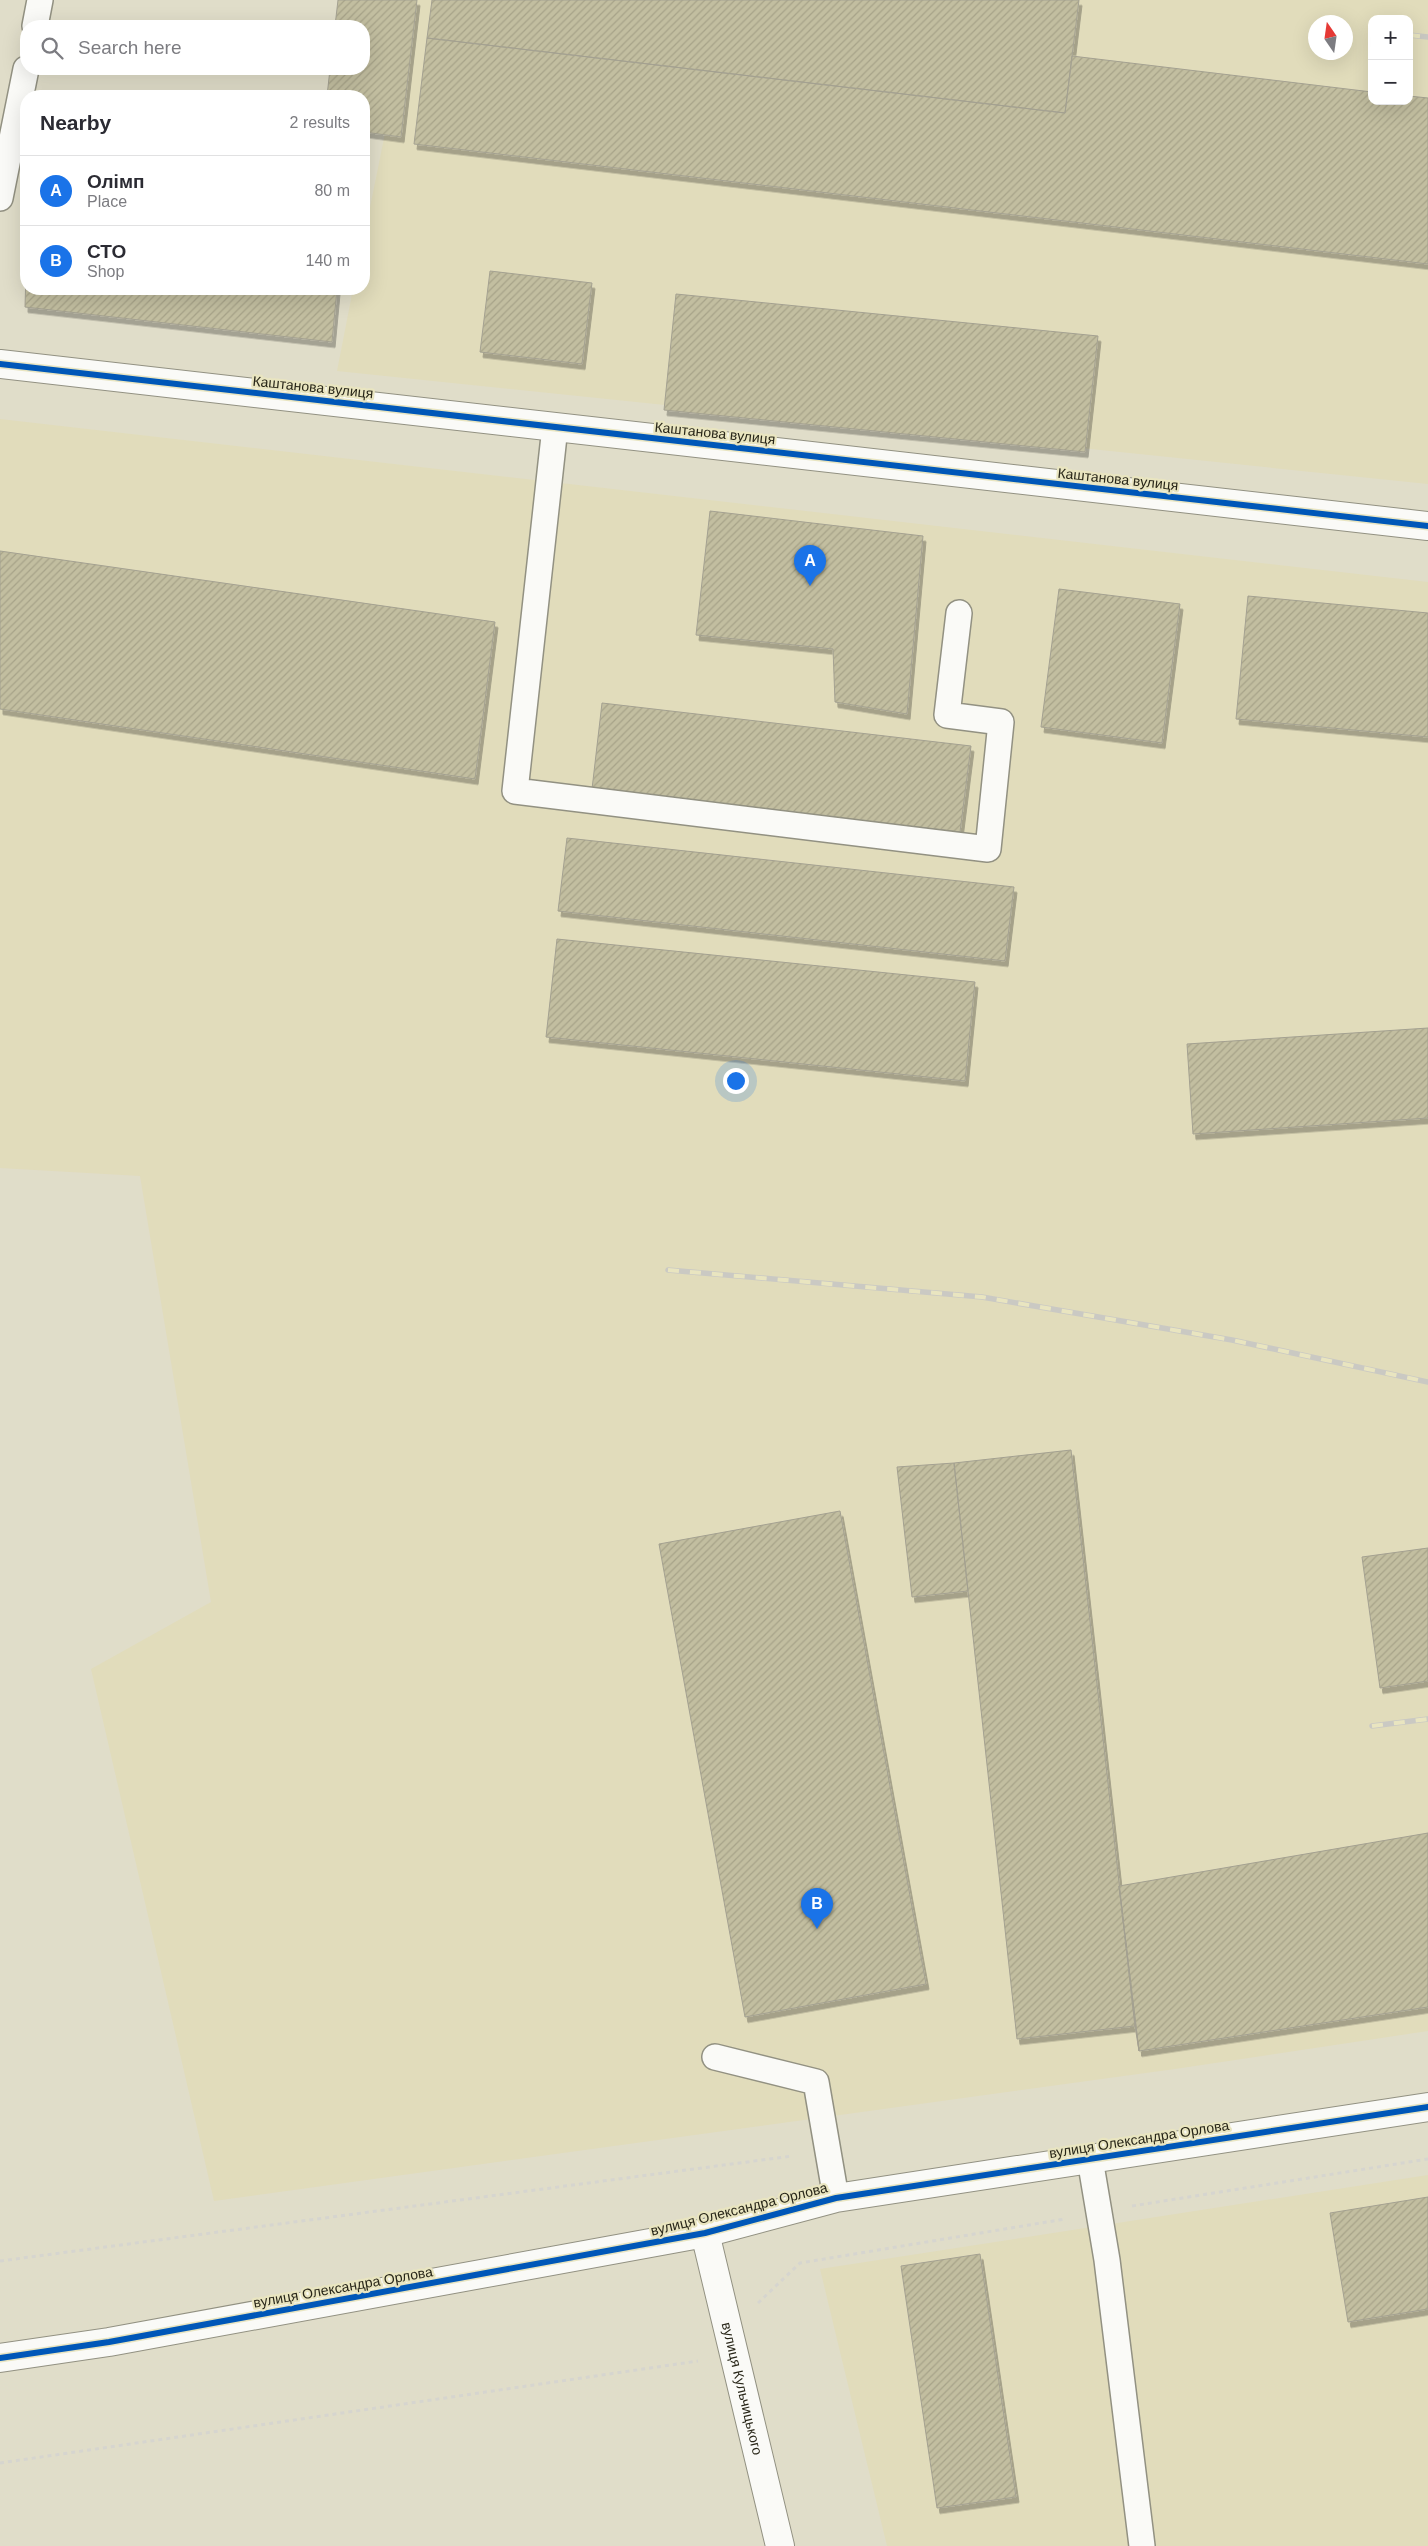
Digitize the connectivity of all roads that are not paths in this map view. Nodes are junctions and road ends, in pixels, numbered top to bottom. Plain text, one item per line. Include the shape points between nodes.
1 (40, 0) edge
2 (36, 20) edge
3 (25, 75) edge
4 (22, 90) edge
5 (20, 99) edge
6 (0, 198) edge
7 (0, 364) edge
8 (554, 427) junction
9 (1428, 526) edge
10 (959, 613) dead end
11 (715, 2057) dead end
12 (1428, 2107) edge
13 (1090, 2159) junction
14 (836, 2198) junction
15 (705, 2233) junction
16 (0, 2358) edge
17 (780, 2546) edge
18 (1142, 2546) edge

1 - 2 lane
3 - 4 lane
5 - 6 lane
7 - 8 street, Каштанова вулиця
8 - 9 street, Каштанова вулиця
8 - 10 lane via 515,791 988,849 1001,722 947,715
11 - 14 lane via 816,2082
12 - 13 street, вулиця Олександра Орлова
13 - 14 street, вулиця Олександра Орлова
13 - 18 lane via 1107,2260
14 - 15 street, вулиця Олександра Орлова
15 - 16 street, вулиця Олександра Орлова via 109,2342
15 - 17 street, вулиця Кульчицького

